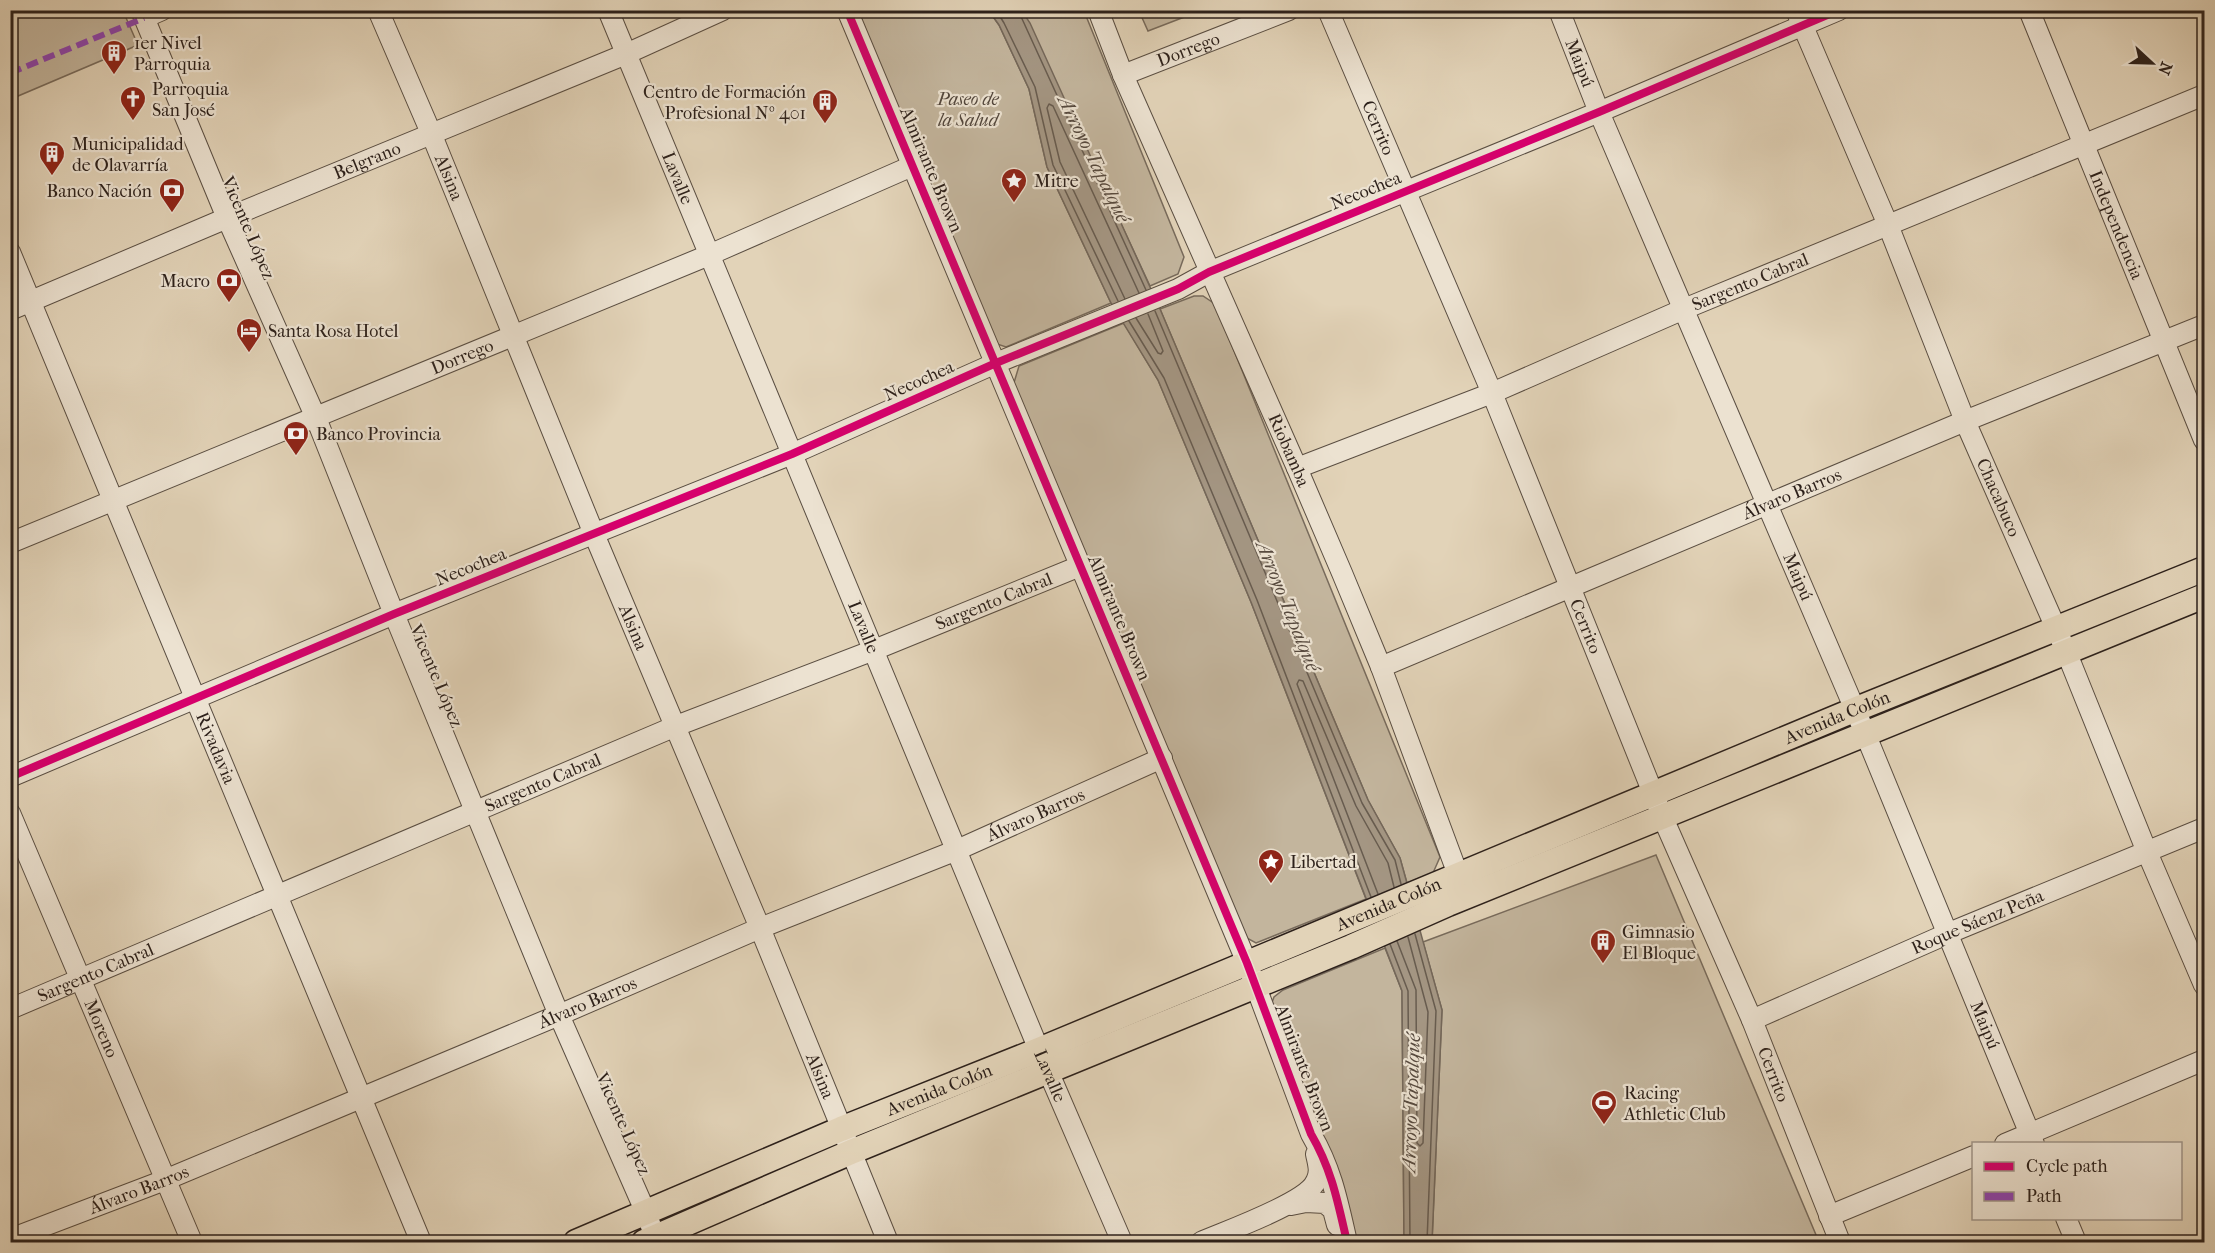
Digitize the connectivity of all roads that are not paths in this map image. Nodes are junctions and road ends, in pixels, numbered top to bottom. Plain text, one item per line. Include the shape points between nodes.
1 (378, 10) edge
2 (608, 10) edge
3 (723, 10) edge
4 (847, 10) edge
5 (1098, 10) edge
6 (1289, 10) edge
7 (1328, 10) edge
8 (1559, 10) edge
9 (1839, 10) edge
10 (2029, 10) edge
11 (149, 13) edge
12 (1799, 18) edge
13 (626, 54) junction
14 (1123, 75) junction
15 (2205, 95) edge
16 (1599, 112) junction
17 (431, 133) junction
18 (2084, 144) junction
19 (912, 166) junction
20 (1404, 192) junction
21 (227, 218) junction
22 (1888, 225) junction
23 (10, 252) edge
24 (709, 255) junction
25 (1209, 272) junction
26 (32, 302) junction
27 (1684, 309) junction
28 (10, 310) edge
29 (2205, 325) edge
30 (512, 336) junction
31 (2163, 342) junction
32 (996, 363) junction
33 (1492, 393) junction
34 (316, 418) junction
35 (1965, 422) junction
36 (2205, 440) edge
37 (792, 454) junction
38 (1298, 468) junction
39 (114, 500) junction
40 (1767, 504) junction
41 (594, 534) junction
42 (10, 543) edge
43 (1080, 566) junction
44 (2205, 569) edge
45 (1571, 586) junction
46 (2205, 596) edge
47 (394, 614) junction
48 (2055, 629) junction
49 (874, 650) junction
50 (2066, 651) junction
51 (1381, 667) junction
52 (196, 698) junction
53 (1854, 710) junction
54 (676, 726) junction
55 (1865, 733) junction
56 (1162, 758) junction
57 (10, 777) edge
58 (1654, 793) junction
59 (476, 810) junction
60 (10, 813) edge
61 (1663, 818) junction
62 (2205, 828) edge
63 (957, 850) junction
64 (2147, 852) junction
65 (1451, 891) junction
66 (277, 896) junction
67 (760, 928) junction
68 (1948, 933) junction
69 (1247, 963) junction
70 (82, 980) junction
71 (2205, 985) edge
72 (1256, 986) junction
73 (10, 1009) edge
74 (559, 1015) junction
75 (1752, 1020) junction
76 (1039, 1050) junction
77 (2205, 1060) edge
78 (1050, 1072) junction
79 (360, 1097) junction
80 (841, 1129) junction
81 (1311, 1134) junction
82 (2032, 1138) edge
83 (2010, 1142) edge
84 (851, 1152) junction
85 (1972, 1157) edge
86 (165, 1180) junction
87 (1282, 1207) junction
88 (646, 1213) junction
89 (1829, 1216) junction
90 (2067, 1220) edge
91 (10, 1239) edge
92 (652, 1241) edge
93 (192, 1242) edge
94 (421, 1242) edge
95 (576, 1242) edge
96 (888, 1242) edge
97 (1122, 1242) edge
98 (1202, 1242) edge
99 (1346, 1242) edge
100 (1840, 1242) edge
101 (2076, 1242) edge

1 - 17 street, Alsina
2 - 13 street, Lavalle
3 - 13 street, Belgrano
4 - 19 street, Almirante Brown
5 - 14 street, Riobamba
6 - 14 street, Dorrego
7 - 20 street, Cerrito
8 - 16 street, Maipú
9 - 12 street, Necochea
10 - 18 street, Independencia
11 - 21 street, Vicente López
12 - 16 street, Necochea
12 - 22 street, Chacabuco
13 - 17 street, Belgrano
13 - 24 street, Lavalle
14 - 25 street, Riobamba
15 - 18 street, Sargento Cabral
16 - 20 street, Necochea
16 - 27 street, Maipú
17 - 21 street, Belgrano
17 - 30 street, Alsina
18 - 22 street, Sargento Cabral
18 - 31 street, Independencia
19 - 24 street, Dorrego
19 - 32 street, Almirante Brown
20 - 25 street, Necochea
20 - 33 street, Cerrito
21 - 26 street, Belgrano
21 - 34 street, Vicente López
22 - 27 street, Sargento Cabral
22 - 35 street, Chacabuco
23 - 26 street, Rivadavia
24 - 30 street, Dorrego
24 - 37 street, Lavalle
25 - 32 street, Necochea via 1178,289
25 - 38 street, Riobamba
26 - 28 street, Belgrano
26 - 39 street, Rivadavia
27 - 33 street, Sargento Cabral
27 - 40 street, Maipú
29 - 31 street, Álvaro Barros
30 - 34 street, Dorrego
30 - 41 street, Alsina
31 - 35 street, Álvaro Barros
31 - 36 street, Independencia
32 - 37 street, Necochea
32 - 43 street, Almirante Brown
33 - 38 street, Sargento Cabral
33 - 45 street, Cerrito
34 - 39 street, Dorrego
34 - 47 street, Vicente López
35 - 40 street, Álvaro Barros
35 - 48 street, Chacabuco
37 - 41 street, Necochea
37 - 49 street, Lavalle
38 - 51 street, Riobamba
39 - 42 street, Dorrego
39 - 52 street, Rivadavia
40 - 45 street, Álvaro Barros
40 - 53 street, Maipú
41 - 47 street, Necochea
41 - 54 street, Alsina
43 - 49 street, Sargento Cabral
43 - 56 street, Almirante Brown
44 - 48 main road, Avenida Colón
45 - 51 street, Álvaro Barros
45 - 58 street, Cerrito
46 - 50 main road, Avenida Colón
47 - 52 street, Necochea
47 - 59 street, Vicente López
48 - 50 street, Chacabuco
48 - 53 main road, Avenida Colón
49 - 54 street, Sargento Cabral
49 - 63 street, Lavalle
50 - 55 main road, Avenida Colón
50 - 64 street, Chacabuco
51 - 65 street, Riobamba
52 - 57 street, Necochea
52 - 66 street, Rivadavia
53 - 55 street, Maipú
53 - 58 main road, Avenida Colón
54 - 59 street, Sargento Cabral
54 - 67 street, Alsina
55 - 61 main road, Avenida Colón
55 - 68 street, Maipú
56 - 63 street, Álvaro Barros
56 - 69 street, Almirante Brown
58 - 61 street, Cerrito
58 - 65 main road, Avenida Colón
59 - 66 street, Sargento Cabral
59 - 74 street, Vicente López
60 - 70 street, Moreno
61 - 65 main road, Avenida Colón
61 - 75 street, Cerrito
62 - 64 street, Roque Sáenz Peña
63 - 67 street, Álvaro Barros
63 - 76 street, Lavalle
64 - 68 street, Roque Sáenz Peña
64 - 71 street, Chacabuco
65 - 69 main road, Avenida Colón via 1341,924
65 - 72 main road, Avenida Colón via 1351,947
66 - 70 street, Sargento Cabral
66 - 79 street, Rivadavia
67 - 74 street, Álvaro Barros
67 - 80 street, Alsina
68 - 75 street, Roque Sáenz Peña
68 - 82 street, Maipú
69 - 72 street, Almirante Brown
69 - 76 main road, Avenida Colón
70 - 73 street, Sargento Cabral
70 - 86 street, Moreno
72 - 78 main road, Avenida Colón
72 - 81 street, Almirante Brown
74 - 79 street, Álvaro Barros
74 - 88 street, Vicente López
75 - 89 street, Cerrito
76 - 78 street, Lavalle
76 - 80 main road, Avenida Colón
77 - 82 street
78 - 84 main road, Avenida Colón
78 - 97 street, Lavalle
79 - 86 street, Álvaro Barros
79 - 94 street, Rivadavia
80 - 84 street, Alsina
80 - 88 main road, Avenida Colón
81 - 87 street via 1320,1170 1317,1181 1311,1190
81 - 99 street, Almirante Brown via 1336,1190
82 - 83 street
84 - 92 main road, Avenida Colón
84 - 96 street, Alsina
85 - 89 street
86 - 91 street, Álvaro Barros
86 - 93 street, Moreno
87 - 98 street
87 - 99 street via 1324,1203 1333,1210
88 - 92 street, Vicente López
88 - 95 main road, Avenida Colón
89 - 100 street, Cerrito
90 - 101 street

